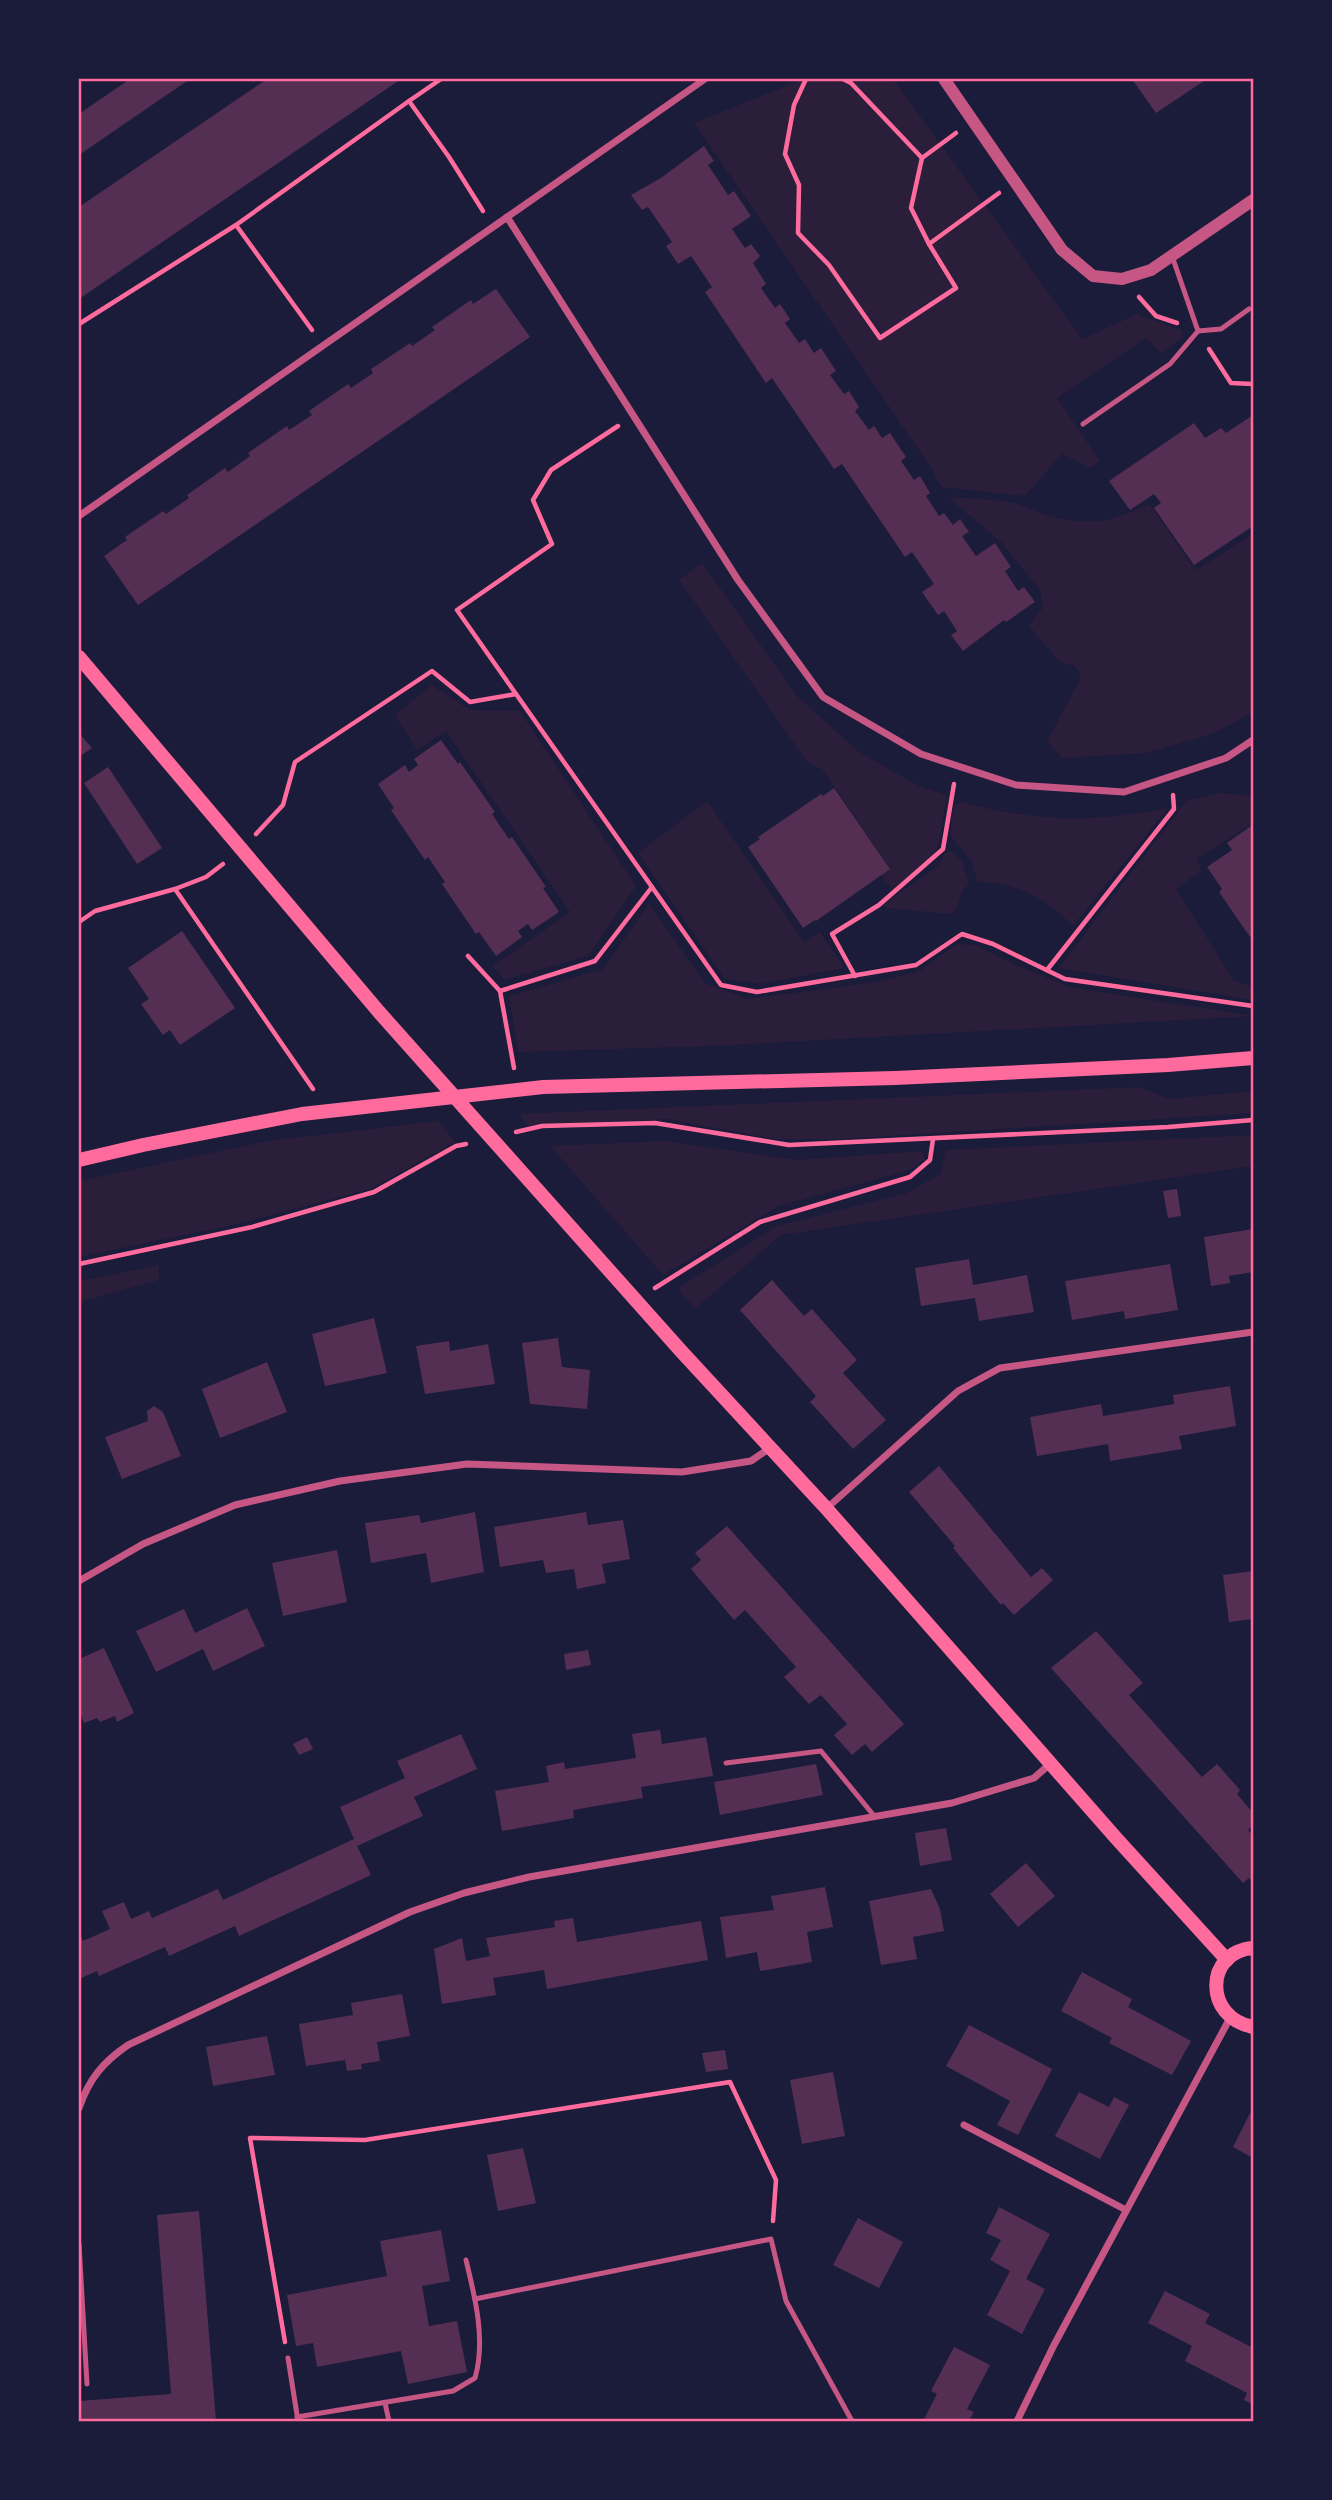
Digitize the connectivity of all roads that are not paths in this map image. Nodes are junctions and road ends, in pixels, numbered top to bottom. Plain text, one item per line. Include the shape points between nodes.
1 (705, 79) edge
2 (944, 79) edge
3 (1253, 200) edge
4 (507, 217) junction
5 (1172, 256) junction
6 (1250, 309) dead end
7 (1198, 331) junction
8 (1083, 424) dead end
9 (79, 516) edge
10 (79, 657) edge
11 (1253, 740) edge
12 (1253, 1058) edge
13 (79, 1160) edge
14 (1253, 1332) edge
15 (770, 1448) junction
16 (826, 1508) junction
17 (79, 1581) edge
18 (726, 1763) dead end
19 (1051, 1763) junction
20 (875, 1817) junction
21 (1253, 1948) edge
22 (1227, 1960) junction
23 (1230, 2018) junction
24 (1253, 2027) edge
25 (79, 2108) edge
26 (964, 2125) dead end
27 (1126, 2210) junction
28 (79, 2244) edge
29 (466, 2260) dead end
30 (475, 2299) junction
31 (288, 2358) road end
32 (87, 2384) dead end
33 (385, 2403) junction
34 (298, 2419) edge
35 (389, 2421) edge
36 (852, 2421) edge
37 (1017, 2421) edge

1 - 4 street
2 - 5 street via 1062,250 1093,276 1122,279 1150,270
3 - 5 street
4 - 9 street
4 - 11 street via 738,580 823,697 921,754 1016,785 1124,792 1226,758
5 - 7 lane
6 - 7 lane via 1221,329
7 - 8 lane via 1170,364
10 - 15 main road via 379,1012
12 - 13 main road via 895,1078 543,1087 302,1114
14 - 16 street via 1000,1368 958,1391
15 - 16 main road
15 - 17 street via 751,1461 682,1472 467,1464 340,1481 235,1506 143,1544
16 - 19 main road
18 - 20 lane via 821,1751
19 - 20 street via 1034,1778 1021,1782 952,1803
19 - 22 main road
20 - 25 street via 528,1877 410,1912 128,2045 93,2075
21 - 22 main road
22 - 23 main road via 1216,1984 1222,2009
23 - 24 main road
23 - 27 street
26 - 27 street
27 - 37 street
28 - 32 lane
29 - 30 lane
30 - 33 lane via 480,2360 474,2378 453,2391
30 - 36 lane via 771,2239 786,2301
31 - 34 lane
33 - 34 lane
33 - 35 lane

